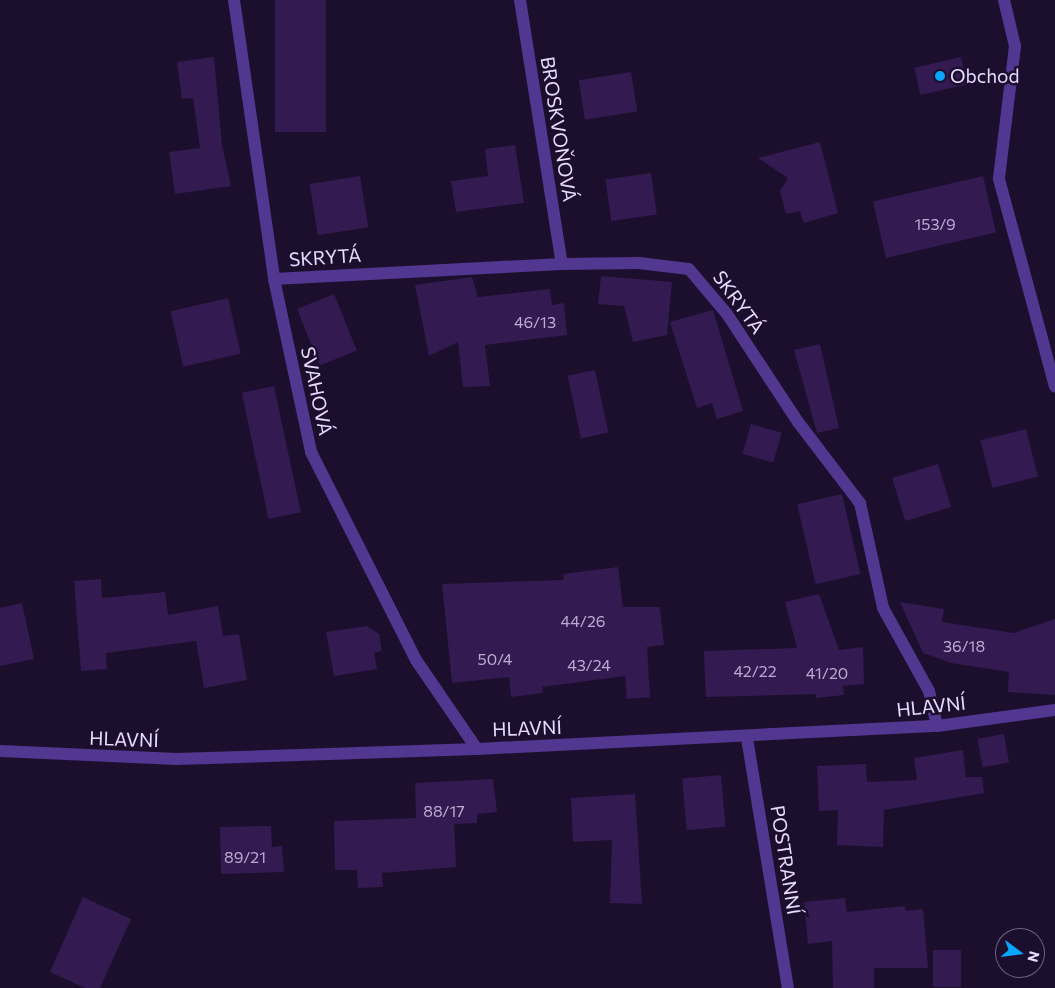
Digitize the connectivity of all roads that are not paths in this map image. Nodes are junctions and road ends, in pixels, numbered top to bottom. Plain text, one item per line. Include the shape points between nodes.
1 (234, 0) edge
2 (520, 0) edge
3 (1004, 0) edge
4 (562, 264) junction
5 (274, 280) junction
6 (1055, 387) edge
7 (1055, 710) edge
8 (938, 726) junction
9 (747, 738) junction
10 (477, 749) junction
11 (0, 751) edge
12 (788, 988) edge

1 - 5 street, SVAHOVÁ
2 - 4 street, BROSKVOŇOVÁ
3 - 6 street via 1015,46 999,179
4 - 5 street, SKRYTÁ
4 - 8 street, SKRYTÁ via 678,265 701,278 798,422 860,503 883,608 929,691
5 - 10 street, SVAHOVÁ via 319,472 416,660
7 - 8 street, HLAVNÍ
8 - 9 street, HLAVNÍ
9 - 10 street, HLAVNÍ
9 - 12 street, POSTRANNÍ
10 - 11 street, HLAVNÍ via 177,759

